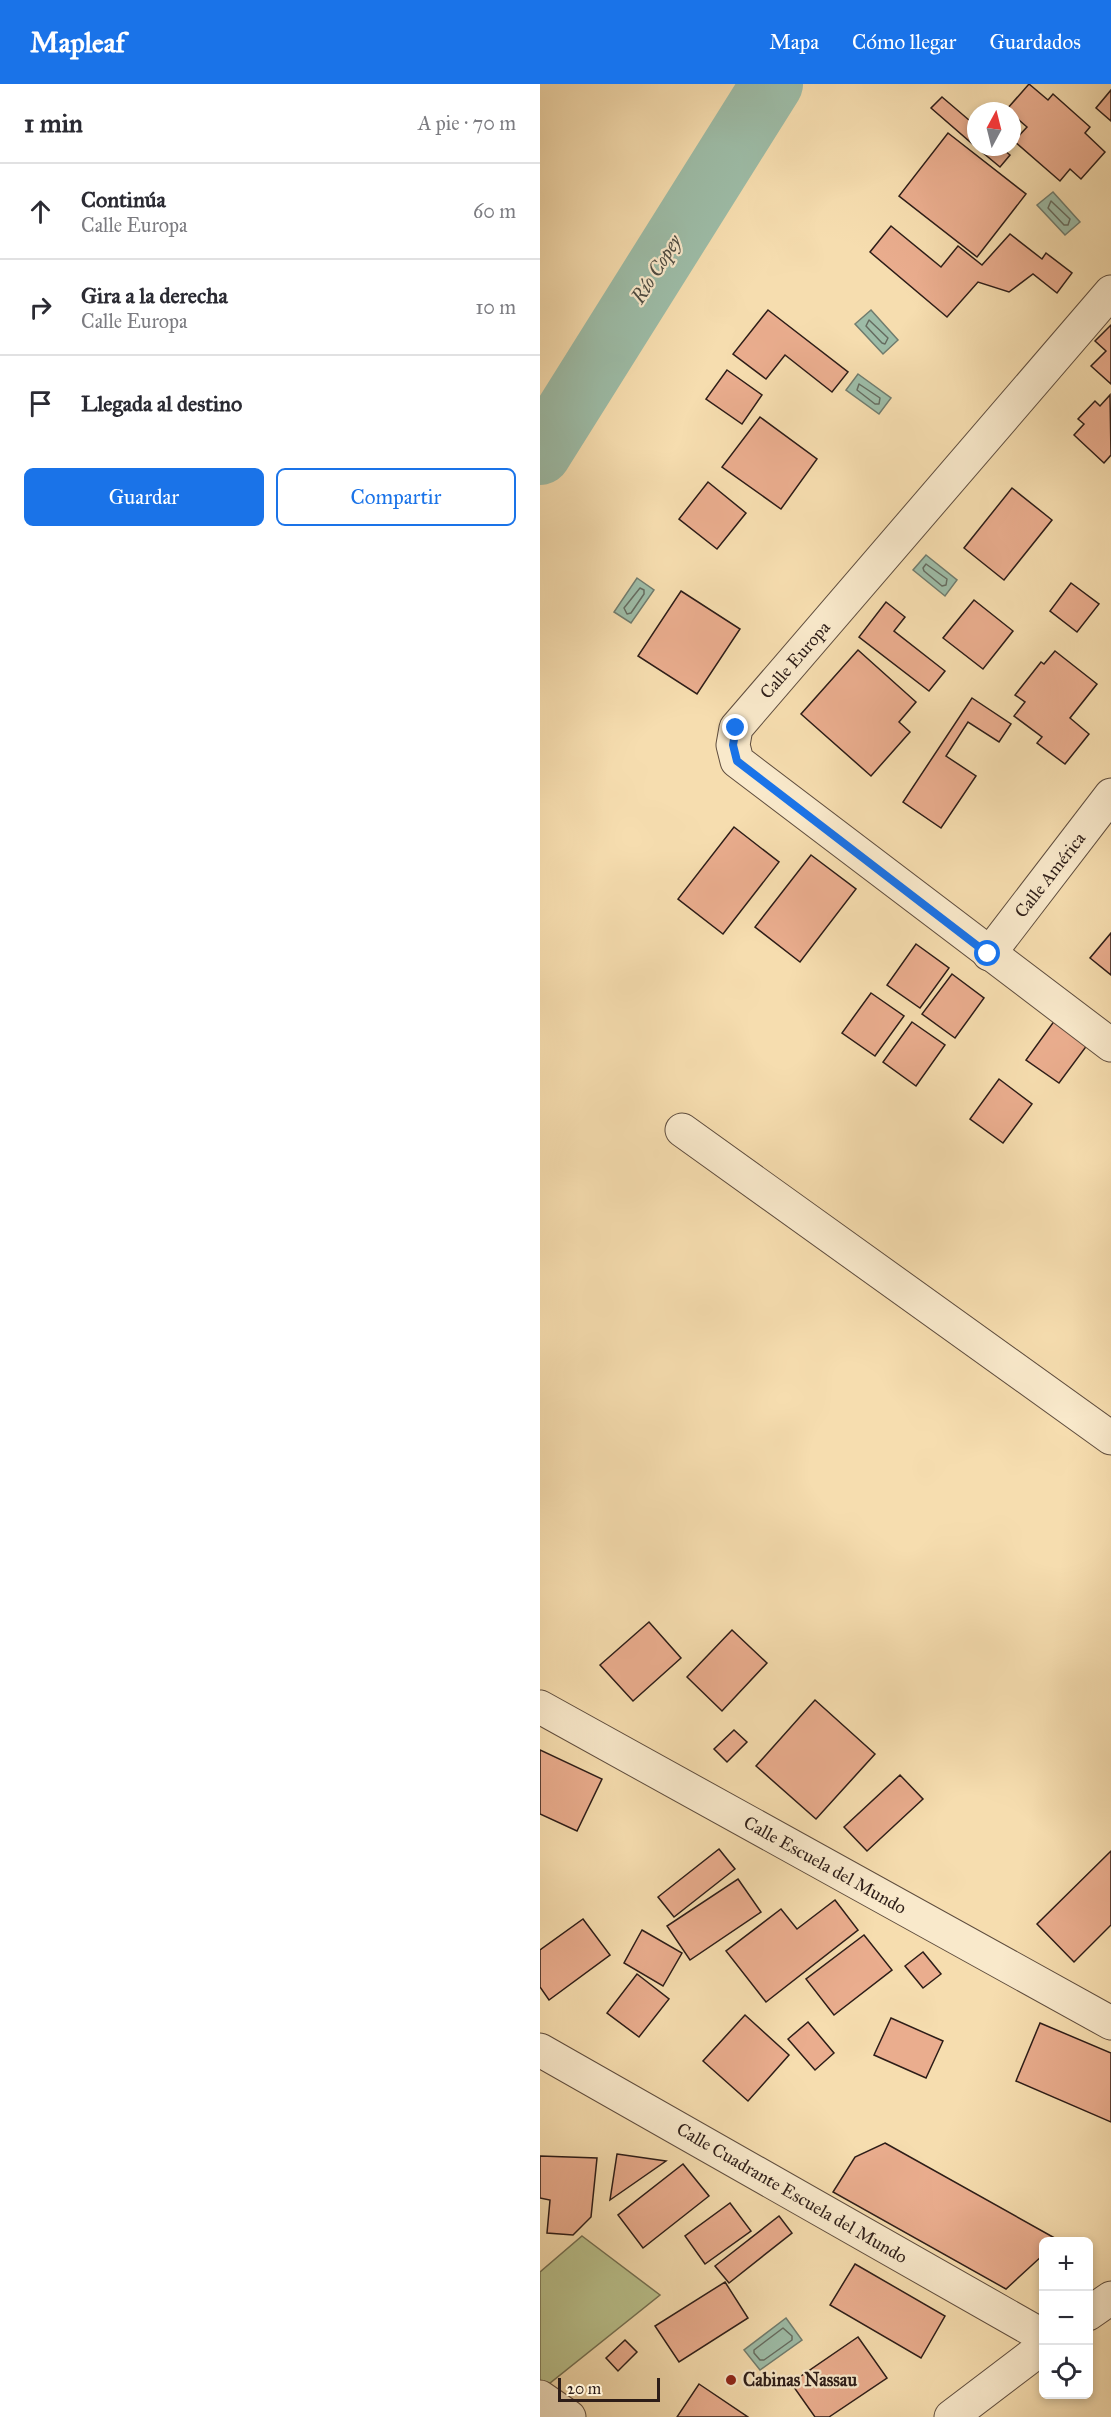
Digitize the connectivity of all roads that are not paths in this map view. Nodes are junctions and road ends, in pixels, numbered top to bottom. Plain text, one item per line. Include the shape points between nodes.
1 (1111, 292) edge
2 (1111, 795) edge
3 (988, 954) junction
4 (1111, 1045) edge
5 (682, 1130) dead end
6 (1111, 1438) edge
7 (540, 1707) edge
8 (1111, 2023) edge
9 (540, 2050) edge
10 (1111, 2298) edge
11 (1093, 2311) edge
12 (1039, 2333) edge
13 (1039, 2351) edge
14 (540, 2397) edge
15 (568, 2417) edge
16 (951, 2417) edge

1 - 3 street, Calle Europa via 736,728 733,745 737,761
2 - 3 street, Calle América
3 - 4 street, Calle Europa
5 - 6 street
7 - 8 street, Calle Escuela del Mundo
9 - 12 street, Calle Cuadrante Escuela del Mundo
10 - 11 street
13 - 16 street
14 - 15 street

